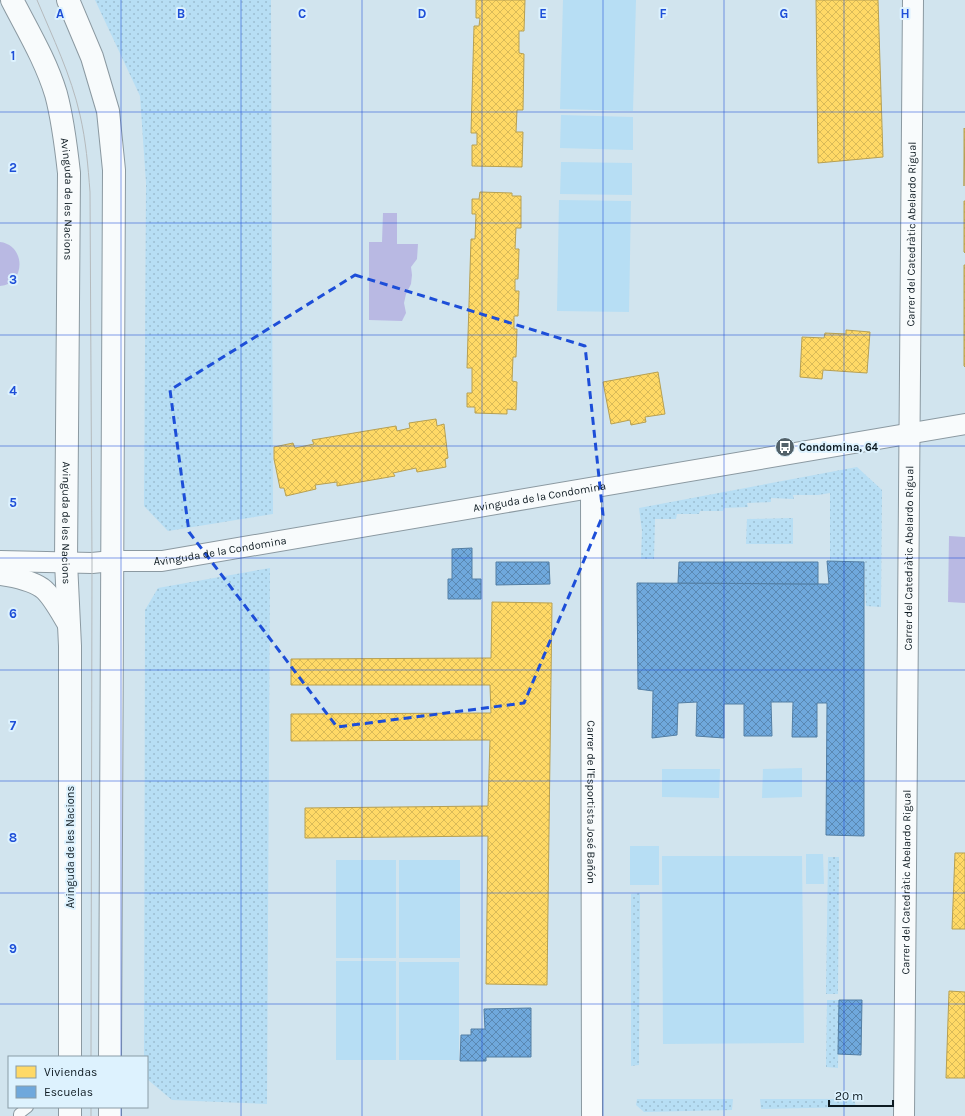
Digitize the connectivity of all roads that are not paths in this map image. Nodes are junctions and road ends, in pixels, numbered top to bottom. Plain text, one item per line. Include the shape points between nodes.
1 (12, 0) edge
2 (68, 0) edge
3 (913, 0) edge
4 (965, 424) edge
5 (910, 433) junction
6 (591, 489) junction
7 (0, 561) edge
8 (112, 561) junction
9 (57, 563) junction
10 (0, 571) edge
11 (0, 574) edge
12 (70, 628) junction
13 (70, 1056) edge
14 (110, 1056) edge
15 (27, 1108) edge
16 (19, 1116) edge
17 (592, 1116) edge
18 (904, 1116) edge

1 - 9 main road, Avinguda de les Nacions via 42,57 55,94 69,172
2 - 8 main road via 92,57 108,111 114,170
3 - 5 street, Carrer del Catedràtic Abelardo Rigual
4 - 5 street, Avinguda de la Condomina
5 - 6 street, Avinguda de la Condomina
5 - 18 street, Carrer del Catedràtic Abelardo Rigual
6 - 8 street, Avinguda de la Condomina via 162,562
6 - 17 street, Carrer de l'Esportista José Bañón
7 - 9 street
8 - 9 street, Avinguda de la Condomina
8 - 14 main road
9 - 10 street
9 - 12 main road, Avinguda de les Nacions
11 - 12 street via 20,578 43,589
12 - 13 main road, Avinguda de les Nacions
15 - 16 lane

